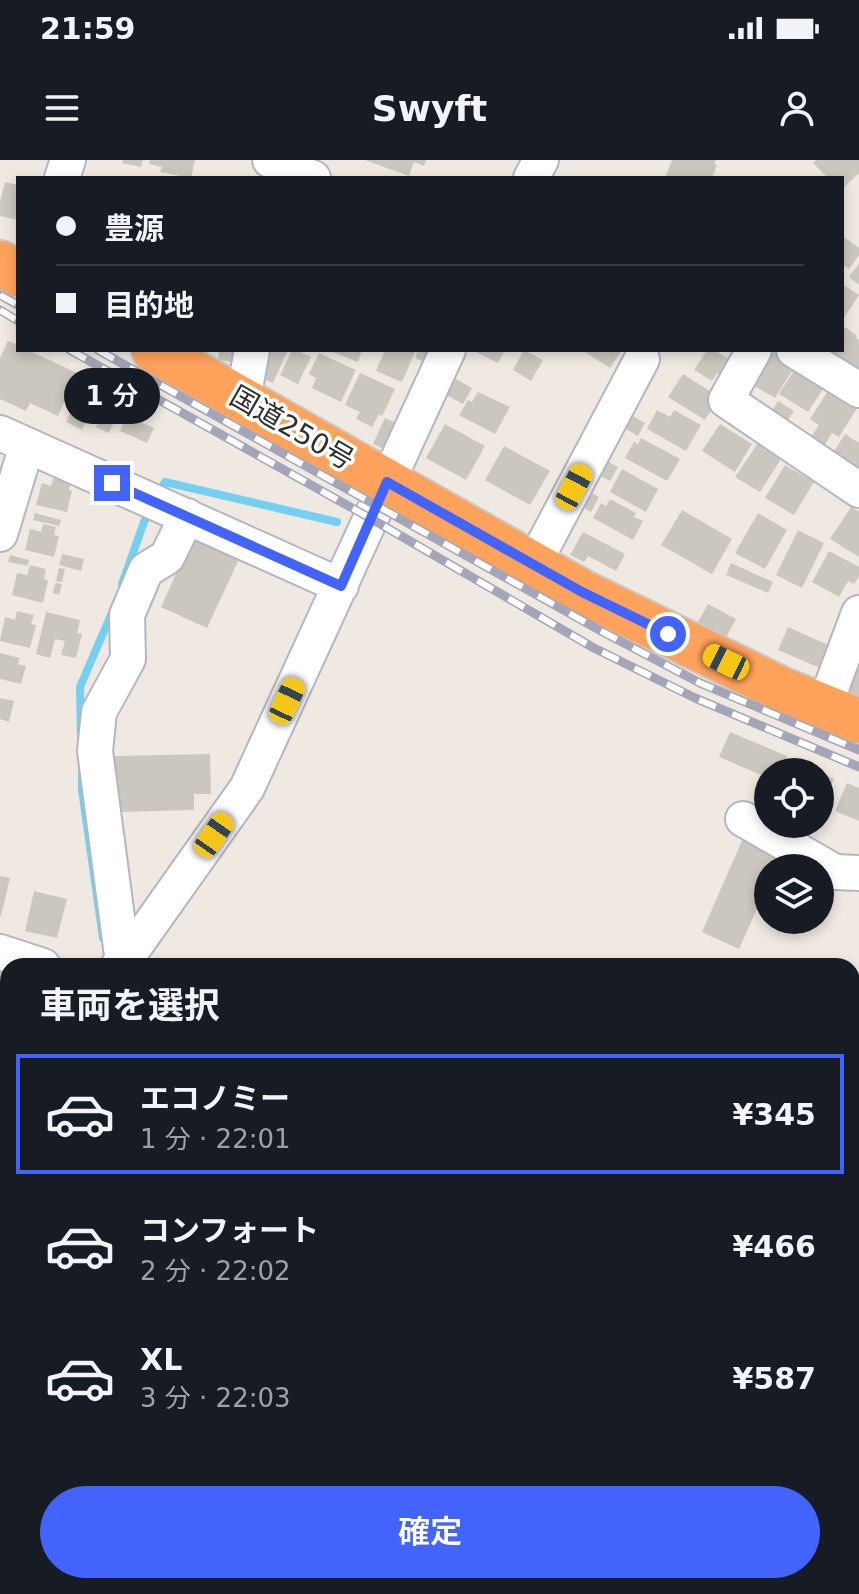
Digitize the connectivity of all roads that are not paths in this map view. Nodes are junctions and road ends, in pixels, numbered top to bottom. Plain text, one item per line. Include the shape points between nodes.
1 (158, 352) edge
2 (252, 352) edge
3 (447, 352) edge
4 (753, 352) edge
5 (797, 352) edge
6 (642, 359) dead end
7 (859, 390) edge
8 (243, 399) junction
9 (14, 439) edge
10 (387, 482) junction
11 (859, 490) edge
12 (181, 513) junction
13 (0, 534) edge
14 (533, 565) junction
15 (341, 586) junction
16 (859, 613) edge
17 (841, 714) edge
18 (743, 819) dead end
19 (859, 873) edge
20 (125, 958) edge
21 (131, 958) edge

1 - 8 highway, 国道250号
2 - 8 street
3 - 10 street
4 - 11 street via 726,400
5 - 7 street
6 - 14 street
8 - 10 highway, 国道250号
9 - 12 street
9 - 13 street
10 - 14 highway, 国道250号
10 - 15 street
12 - 15 street
12 - 20 street via 167,557 146,570 127,615 128,659 99,712 95,751
14 - 17 highway, 国道250号
15 - 21 street via 247,788
16 - 17 street
18 - 19 street via 835,872

